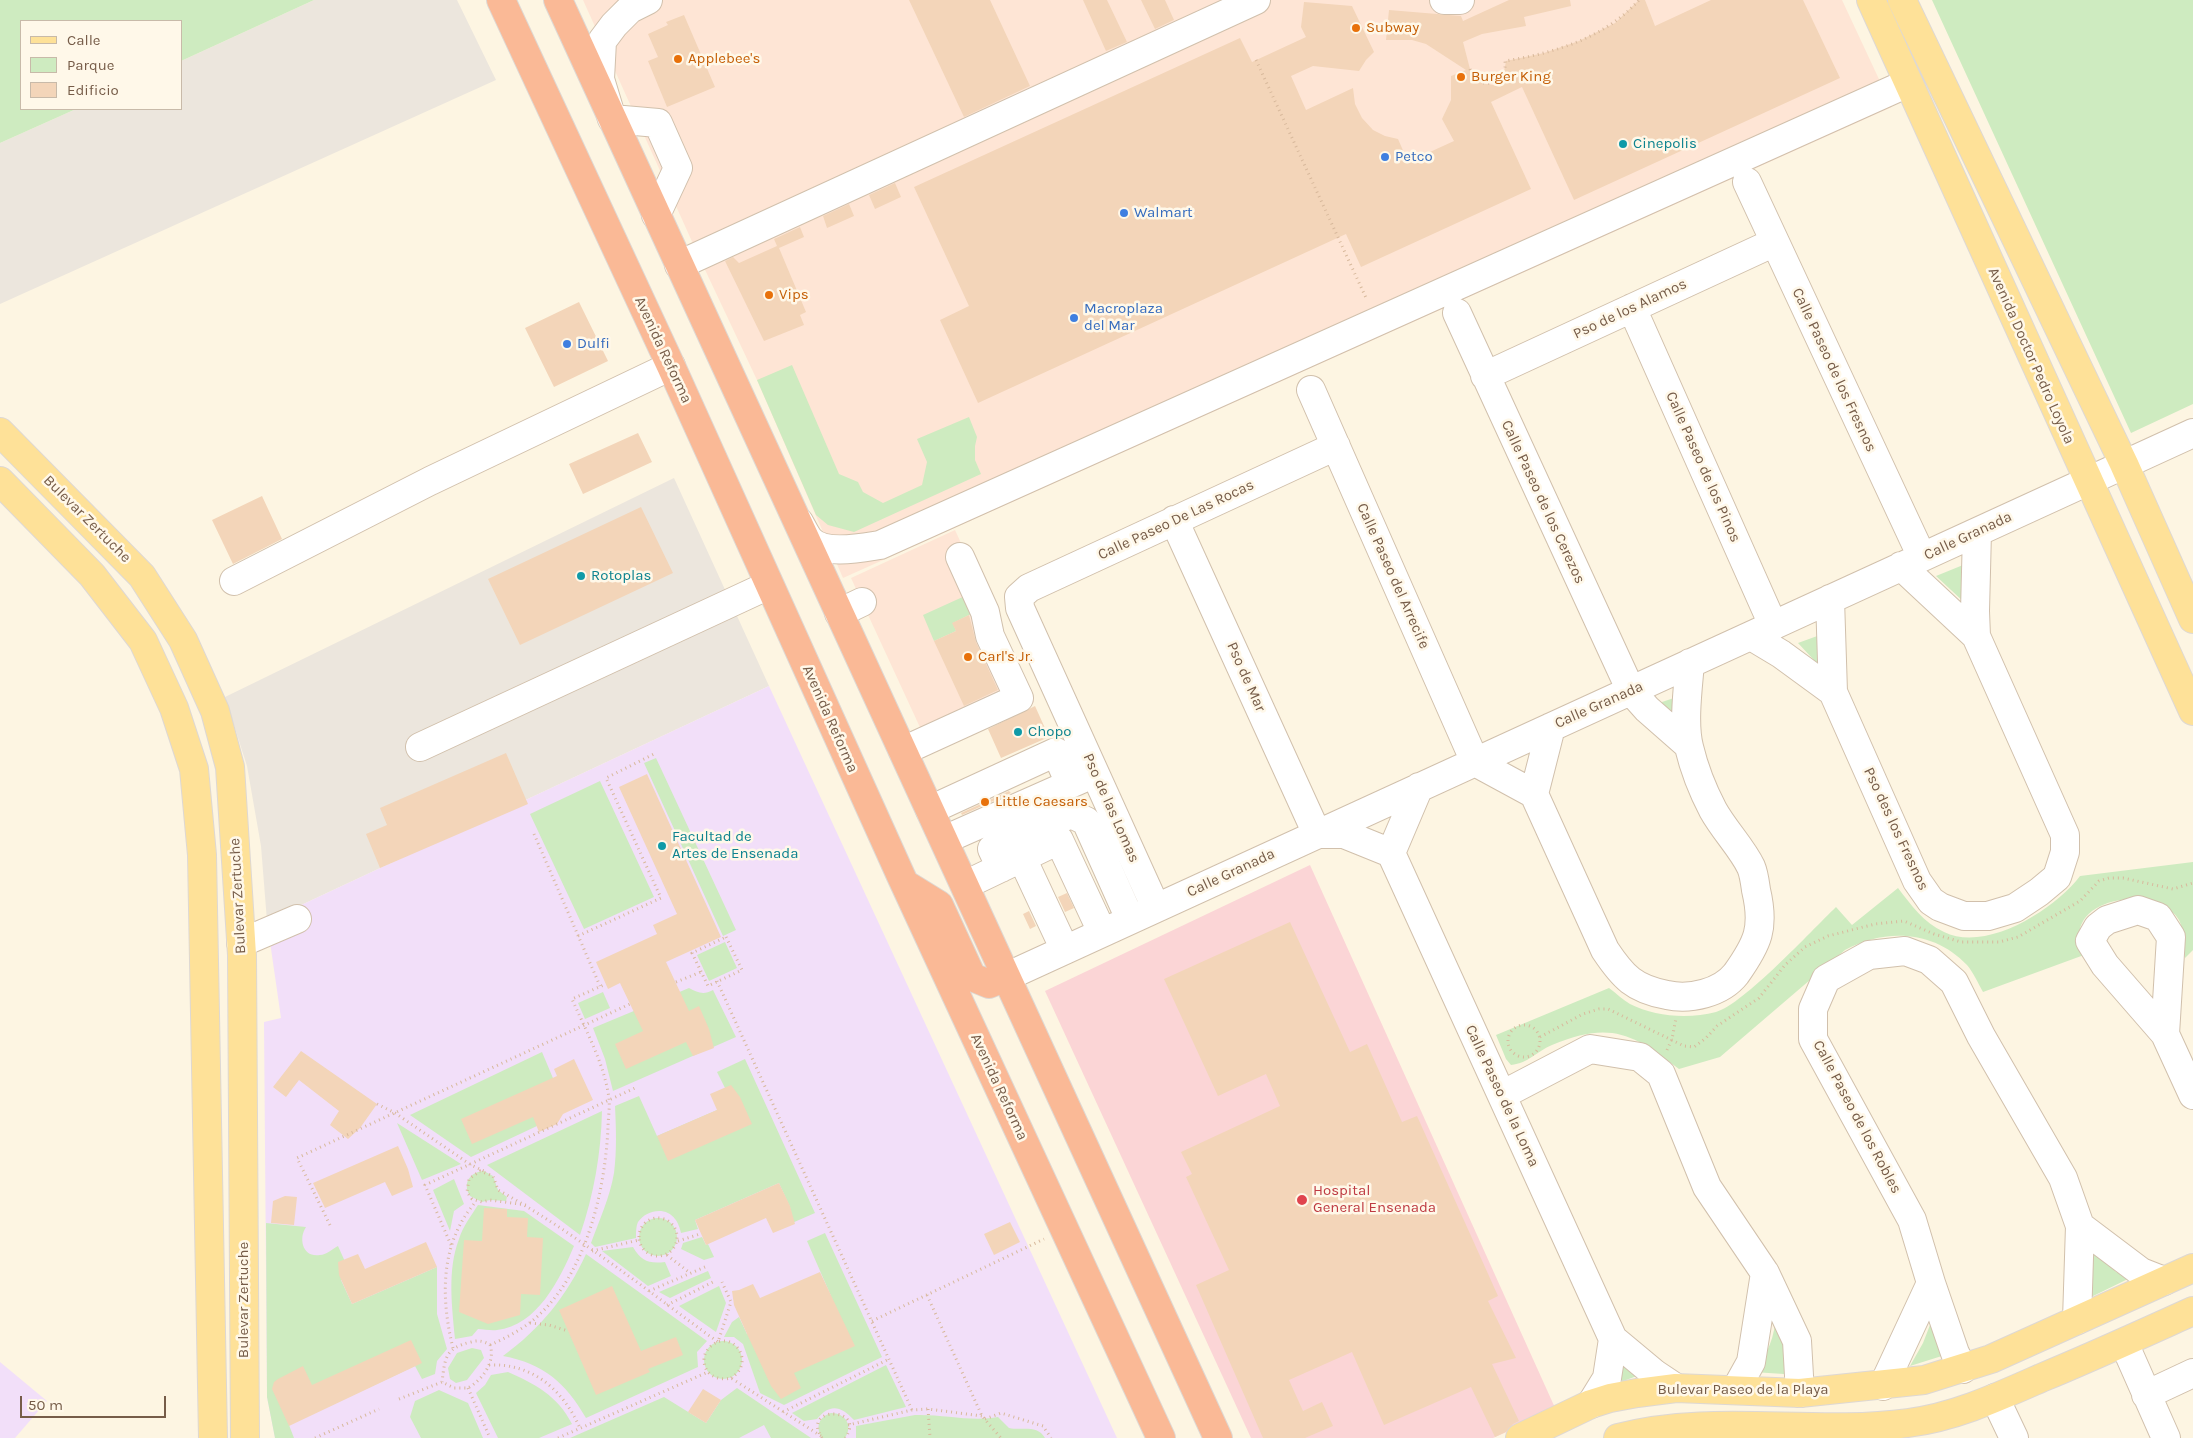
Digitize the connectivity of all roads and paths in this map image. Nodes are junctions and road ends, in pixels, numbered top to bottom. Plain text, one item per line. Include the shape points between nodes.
1 (501, 0) edge
2 (558, 0) edge
3 (648, 0) edge
4 (1256, 0) edge
5 (1444, 0) edge
6 (1460, 0) edge
7 (1640, 0) edge
8 (1871, 0) edge
9 (1902, 0) edge
10 (1256, 60) dead end
11 (1470, 69) dead end
12 (1908, 83) junction
13 (612, 119) junction
14 (1747, 182) dead end
15 (656, 214) junction
16 (1775, 242) junction
17 (679, 265) junction
18 (1632, 308) junction
19 (1457, 314) dead end
20 (1377, 321) junction
21 (671, 366) junction
22 (1485, 376) junction
23 (1311, 390) dead end
24 (0, 432) edge
25 (2193, 433) edge
26 (1336, 446) junction
27 (2124, 464) junction
28 (0, 481) edge
29 (2088, 481) junction
30 (792, 510) junction
31 (1174, 520) junction
32 (1977, 532) junction
33 (960, 557) dead end
34 (1911, 562) junction
35 (234, 581) dead end
36 (769, 585) junction
37 (1019, 598) joint
38 (1830, 599) junction
39 (2193, 619) edge
40 (1762, 630) junction
41 (1976, 636) junction
42 (1690, 663) junction
43 (1631, 691) junction
44 (1833, 692) junction
45 (2193, 711) edge
46 (1551, 727) junction
47 (1688, 745) junction
48 (420, 747) dead end
49 (903, 751) junction
50 (654, 754) dead end
51 (1475, 762) junction
52 (1095, 773) junction
53 (1070, 784) junction
54 (1419, 787) junction
55 (1534, 794) junction
56 (930, 810) junction
57 (534, 834) dead end
58 (1317, 834) junction
59 (944, 840) junction
60 (1391, 853) junction
61 (1029, 855) junction
62 (905, 884) junction
63 (964, 885) junction
64 (1156, 908) junction
65 (297, 918) dead end
66 (1130, 919) junction
67 (2044, 922) dead end
68 (578, 936) junction
69 (241, 943) junction
70 (1078, 943) junction
71 (701, 972) junction
72 (1006, 977) junction
73 (717, 981) junction
74 (676, 982) dead end
75 (606, 984) dead end
76 (600, 986) junction
77 (1678, 998) junction
78 (630, 1004) dead end
79 (583, 1026) junction
80 (2165, 1034) dead end
81 (1540, 1038) junction
82 (1672, 1039) junction
83 (1656, 1070) junction
84 (635, 1088) dead end
85 (1502, 1095) junction
86 (2193, 1095) edge
87 (609, 1100) junction
88 (377, 1104) dead end
89 (394, 1112) junction
90 (471, 1165) junction
91 (484, 1171) junction
92 (476, 1201) junction
93 (526, 1205) junction
94 (330, 1225) dead end
95 (2080, 1226) junction
96 (1065, 1230) junction
97 (700, 1234) dead end
98 (639, 1240) junction
99 (678, 1241) junction
100 (451, 1245) junction
101 (584, 1245) junction
102 (592, 1251) junction
103 (667, 1255) junction
104 (705, 1267) dead end
105 (2193, 1268) edge
106 (691, 1273) junction
107 (1765, 1273) junction
108 (2164, 1280) junction
109 (713, 1282) dead end
110 (722, 1282) dead end
111 (1931, 1283) junction
112 (648, 1292) junction
113 (927, 1295) junction
114 (667, 1305) junction
115 (2193, 1311) edge
116 (2077, 1320) junction
117 (872, 1321) junction
118 (529, 1323) junction
119 (568, 1331) dead end
120 (1613, 1339) junction
121 (718, 1342) junction
122 (2124, 1343) junction
123 (490, 1345) junction
124 (453, 1348) junction
125 (889, 1359) junction
126 (489, 1365) junction
127 (1963, 1369) junction
128 (708, 1372) junction
129 (2193, 1373) edge
130 (731, 1378) junction
131 (442, 1382) junction
132 (1883, 1386) junction
133 (468, 1388) junction
134 (1676, 1388) junction
135 (1736, 1389) junction
136 (1800, 1393) junction
137 (2146, 1395) junction
138 (1995, 1398) junction
139 (399, 1399) dead end
140 (1591, 1404) junction
141 (379, 1409) dead end
142 (928, 1409) junction
143 (912, 1410) junction
144 (783, 1412) junction
145 (1956, 1413) junction
146 (984, 1417) junction
147 (848, 1425) junction
148 (580, 1428) junction
149 (1541, 1434) edge
150 (822, 1437) edge
151 (847, 1437) edge
152 (213, 1438) edge
153 (245, 1438) edge
154 (315, 1438) edge
155 (490, 1438) edge
156 (558, 1438) edge
157 (930, 1438) edge
158 (1001, 1438) edge
159 (1051, 1438) edge
160 (1161, 1438) edge
161 (1218, 1438) edge
162 (1618, 1438) edge
163 (1904, 1438) edge
164 (2014, 1438) edge
165 (2166, 1438) edge

1 - 21 highway, Avenida Reforma
2 - 13 highway
3 - 13 street via 630,9 602,41 600,79
4 - 17 street
5 - 6 street
7 - 11 path via 1615,23 1579,42 1505,61 1504,72 1496,82 1485,84 1477,81
8 - 12 main road, Avenida Doctor Pedro Loyola
9 - 27 main road
10 - 20 path
12 - 20 street
12 - 29 main road, Avenida Doctor Pedro Loyola
13 - 15 highway
13 - 15 street via 658,123 678,168
14 - 16 street, Calle Paseo de los Fresnos
15 - 17 highway
16 - 18 street, Pso de los Alamos
16 - 34 street, Calle Paseo de los Fresnos
17 - 30 highway
18 - 22 street, Pso de los Alamos
18 - 40 street, Calle Paseo de los Pinos
19 - 22 street, Calle Paseo de los Cerezos
20 - 30 street via 880,545 844,550 824,547 810,540
21 - 35 street via 430,481
21 - 36 highway, Avenida Reforma
22 - 43 street, Calle Paseo de los Cerezos
23 - 26 street, Calle Paseo del Arrecife
24 - 69 main road, Bulevar Zertuche via 142,576 183,640 215,711 230,767
25 - 27 street, Calle Granada
26 - 31 street, Calle Paseo De Las Rocas
26 - 51 street, Calle Paseo del Arrecife
27 - 29 street, Calle Granada
27 - 39 main road
28 - 152 main road via 92,575 143,641 174,708 194,769 202,855
29 - 32 street, Calle Granada
29 - 45 main road, Avenida Doctor Pedro Loyola
30 - 49 highway via 851,608
31 - 37 street, Calle Paseo De Las Rocas via 1029,588
31 - 58 street, Pso de Mar
32 - 34 street, Calle Granada
32 - 41 street
33 - 49 street via 986,612 990,636 1019,698
34 - 38 street, Calle Granada
34 - 41 street
36 - 48 street
36 - 62 highway, Avenida Reforma
37 - 52 street, Pso de las Lomas via 1020,608
38 - 40 street, Calle Granada
38 - 44 street
40 - 42 street, Calle Granada
40 - 44 street via 1781,654
41 - 44 street, Pso des los Fresnos via 2065,835 2065,852 2057,877 2015,908 1988,916 1964,916 1931,900 1917,881
42 - 43 street, Calle Granada
42 - 47 street
43 - 46 street, Calle Granada
43 - 47 street
46 - 51 street, Calle Granada
46 - 55 street
47 - 77 street via 1712,809 1751,868 1759,904 1760,928 1750,954 1732,978 1708,993
49 - 56 highway
50 - 68 path via 606,778 661,898
51 - 54 street, Calle Granada
51 - 55 street
52 - 53 street
52 - 64 street, Pso de las Lomas
53 - 56 street via 1056,752
53 - 59 street
54 - 58 street, Calle Granada
54 - 60 street
55 - 77 street via 1605,950 1619,970 1649,992
56 - 59 highway
57 - 68 path
58 - 60 street via 1344,834
58 - 64 street, Calle Granada
59 - 63 highway
60 - 85 street, Calle Paseo de la Loma
61 - 63 street
61 - 66 street via 992,849 1071,814 1086,821
61 - 70 street
61 - 70 street via 1059,840
62 - 72 highway via 939,905 972,976 989,984
62 - 96 highway, Avenida Reforma
63 - 72 highway
64 - 66 street, Calle Granada
65 - 69 street
66 - 70 street, Calle Granada
67 - 82 path via 2018,937 1986,944 1960,942 1904,921 1890,921 1828,936 1806,947 1785,965 1759,998 1716,1026 1694,1047
68 - 76 path
69 - 153 main road, Bulevar Zertuche
70 - 72 street, Calle Granada
71 - 73 path via 708,986
71 - 73 path via 692,953 726,937 742,970
71 - 74 path
72 - 161 highway
73 - 117 path
75 - 76 path
76 - 79 path via 572,999
77 - 82 path
78 - 79 path
79 - 87 path
79 - 89 path
80 - 86 street
81 - 81 path via 1533,1027 1520,1025 1510,1032 1508,1045 1515,1056 1528,1058 1538,1050
81 - 82 path via 1583,1014 1599,1009
82 - 83 path
83 - 85 street via 1640,1057 1590,1049
83 - 107 street via 1661,1074 1707,1187
84 - 87 path
85 - 120 street, Calle Paseo de la Loma
87 - 90 path
87 - 101 path via 603,1177 596,1212
88 - 89 path
89 - 90 path
89 - 94 path via 297,1158
90 - 91 path
90 - 100 path via 425,1186
91 - 92 path via 468,1179 467,1192
91 - 93 path via 493,1176 498,1190
92 - 93 path
92 - 100 path via 461,1222
93 - 101 path
95 - 108 street via 2141,1272
95 - 111 street, Calle Paseo de los Robles via 2063,1178 1981,1036 1954,982 1929,960 1905,951 1870,955 1826,979 1812,1009 1813,1039 1912,1220
95 - 116 street, Calle Paseo de los Robles
96 - 113 path
96 - 160 highway, Avenida Reforma
97 - 99 path
98 - 99 path via 641,1228 651,1219 658,1218 673,1224
98 - 102 path
98 - 103 path via 649,1254
99 - 103 path
100 - 124 path via 445,1308
101 - 102 path
101 - 118 path via 555,1298
102 - 112 path
103 - 106 path
104 - 106 path
105 - 108 main road, Bulevar Paseo de la Playa
106 - 112 path
107 - 135 street via 1751,1362
107 - 136 street via 1797,1341
108 - 116 main road, Bulevar Paseo de la Playa
109 - 114 path
110 - 121 path via 731,1302
111 - 127 street, Calle Paseo de los Robles
111 - 132 street
112 - 114 path
113 - 117 path
113 - 146 path
114 - 121 path
115 - 122 main road
116 - 127 main road, Bulevar Paseo de la Playa
117 - 125 path
118 - 119 path
118 - 123 path
120 - 134 street, Calle Paseo de la Loma
120 - 140 street via 1607,1378
121 - 128 path via 705,1354
121 - 130 path via 730,1342 742,1354 742,1365
122 - 137 street
122 - 138 main road
123 - 124 path via 485,1341 475,1341
123 - 126 path
124 - 131 path via 444,1367
125 - 143 path
125 - 144 path
126 - 133 path via 486,1372
126 - 148 path via 513,1366 539,1376 565,1400
127 - 132 main road, Bulevar Paseo de la Playa via 1924,1380
128 - 130 path via 718,1379
128 - 148 path
129 - 137 street
130 - 144 path
131 - 133 path via 454,1388
131 - 139 path
132 - 136 main road, Bulevar Paseo de la Playa
133 - 155 path
134 - 135 main road, Bulevar Paseo de la Playa
134 - 140 main road, Bulevar Paseo de la Playa via 1637,1392
135 - 136 main road, Bulevar Paseo de la Playa
137 - 165 street
138 - 145 main road
138 - 164 street
140 - 149 main road, Bulevar Paseo de la Playa
141 - 154 path
142 - 143 path
142 - 146 path
142 - 157 path
143 - 147 path
144 - 150 path
145 - 162 main road via 1876,1426 1708,1426 1644,1431
145 - 163 street
146 - 158 path
146 - 159 path via 1001,1413 1043,1426
147 - 150 path via 840,1414 827,1414 818,1426
147 - 151 path
148 - 156 path

